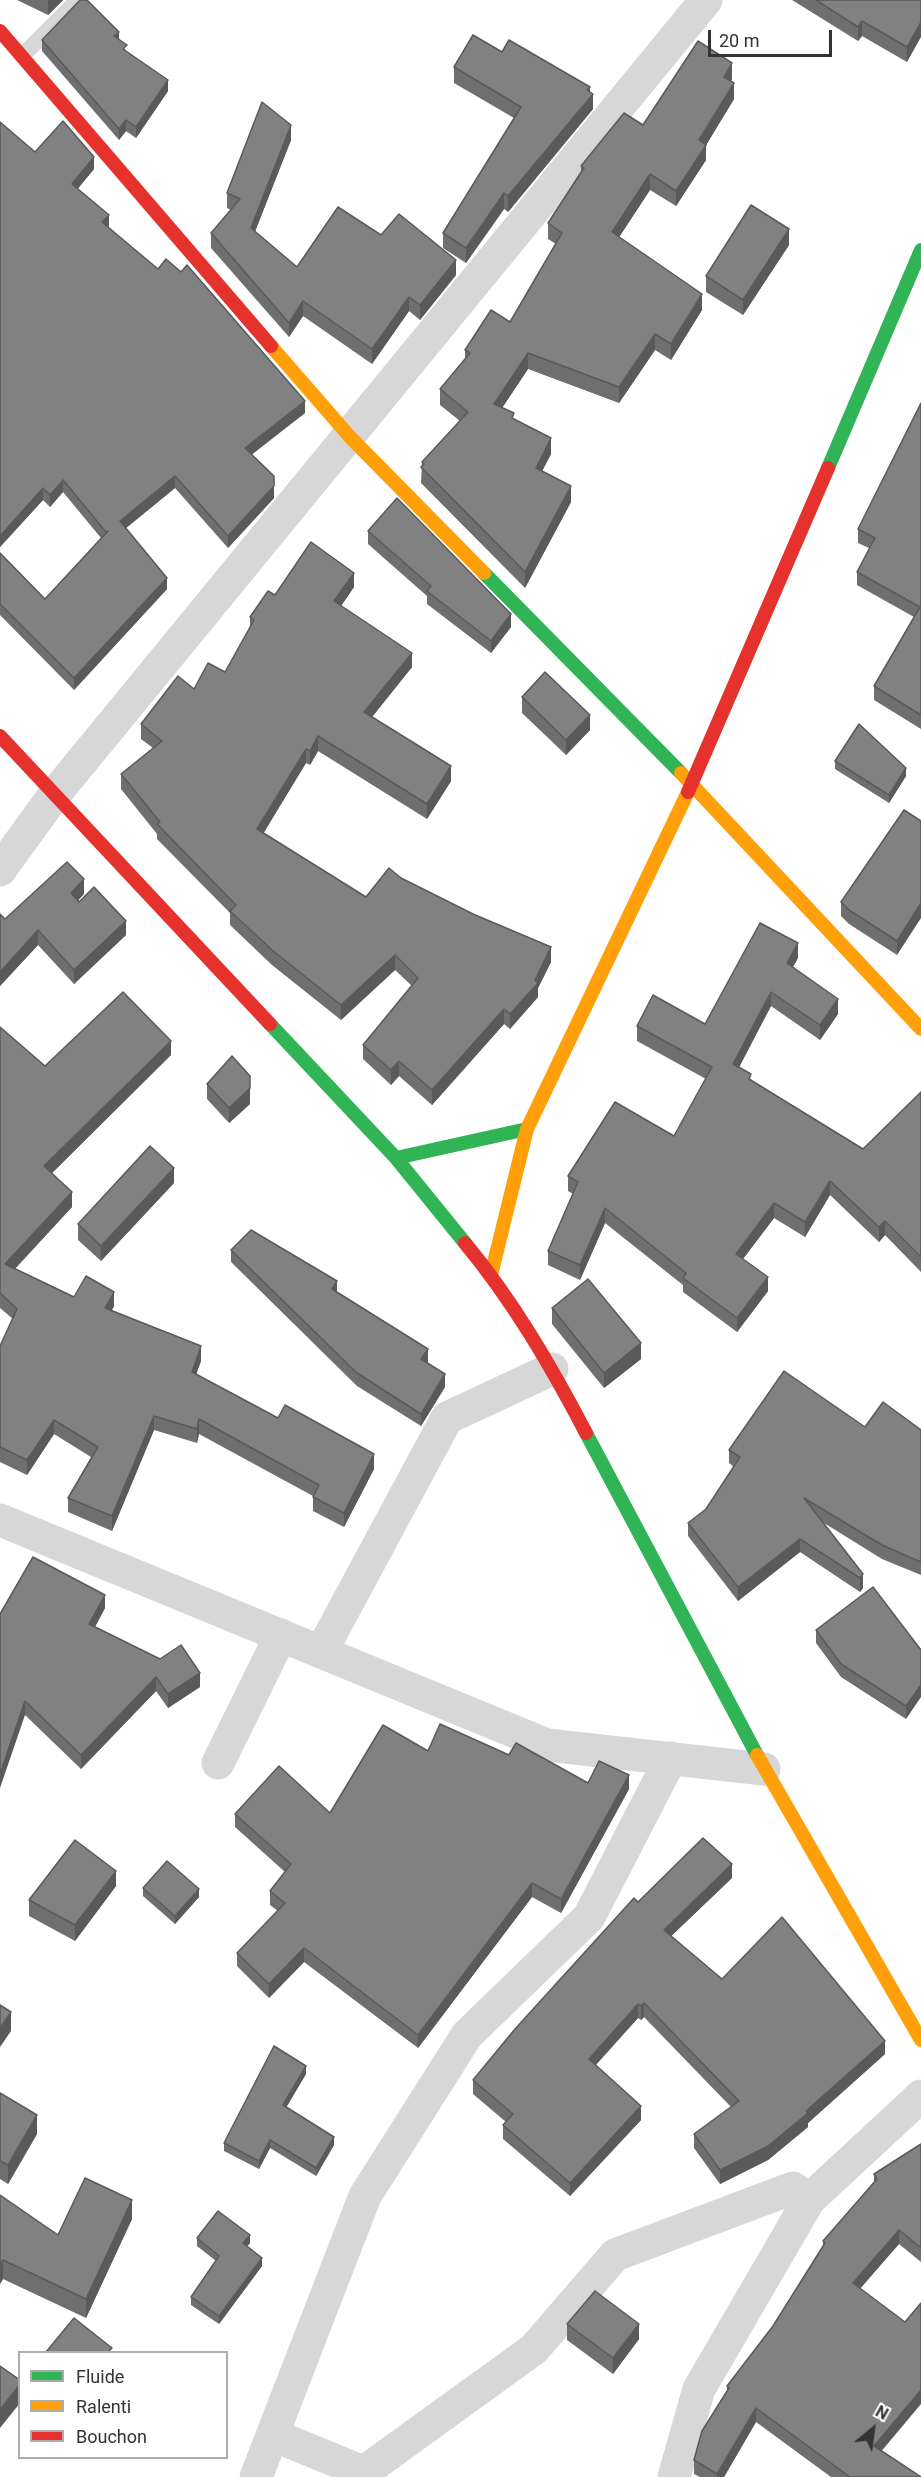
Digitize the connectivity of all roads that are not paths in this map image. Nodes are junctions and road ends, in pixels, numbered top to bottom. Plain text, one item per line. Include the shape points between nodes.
1 (75, 0) edge
2 (706, 0) edge
3 (0, 31) edge
4 (23, 55) junction
5 (921, 250) edge
6 (350, 437) junction
7 (0, 736) edge
8 (692, 784) junction
9 (55, 794) junction
10 (0, 870) edge
11 (921, 1029) edge
12 (527, 1129) junction
13 (396, 1158) junction
14 (491, 1275) junction
15 (552, 1369) junction
16 (0, 1520) edge
17 (281, 1635) junction
18 (321, 1652) junction
19 (671, 1758) junction
20 (218, 1763) dead end
21 (764, 1769) junction
22 (921, 2040) edge
23 (921, 2096) edge
24 (809, 2200) junction
25 (273, 2435) junction
26 (360, 2474) edge
27 (256, 2477) edge
28 (674, 2477) edge

1 - 4 lane
2 - 6 street
3 - 4 main road
4 - 6 main road
5 - 8 main road
6 - 8 main road
6 - 9 street
7 - 9 main road
8 - 11 main road
8 - 12 main road
9 - 10 street
9 - 13 main road
12 - 13 main road
12 - 14 main road
13 - 14 main road
14 - 15 main road
15 - 18 street via 447,1418
15 - 21 main road
16 - 17 street
17 - 18 street
17 - 20 street
18 - 19 street via 547,1745
19 - 21 street
19 - 25 street via 589,1917 467,2035 365,2196
21 - 22 main road
23 - 24 street
24 - 26 street via 793,2188 615,2255 534,2349
24 - 28 street via 699,2389
25 - 26 street
25 - 27 street

